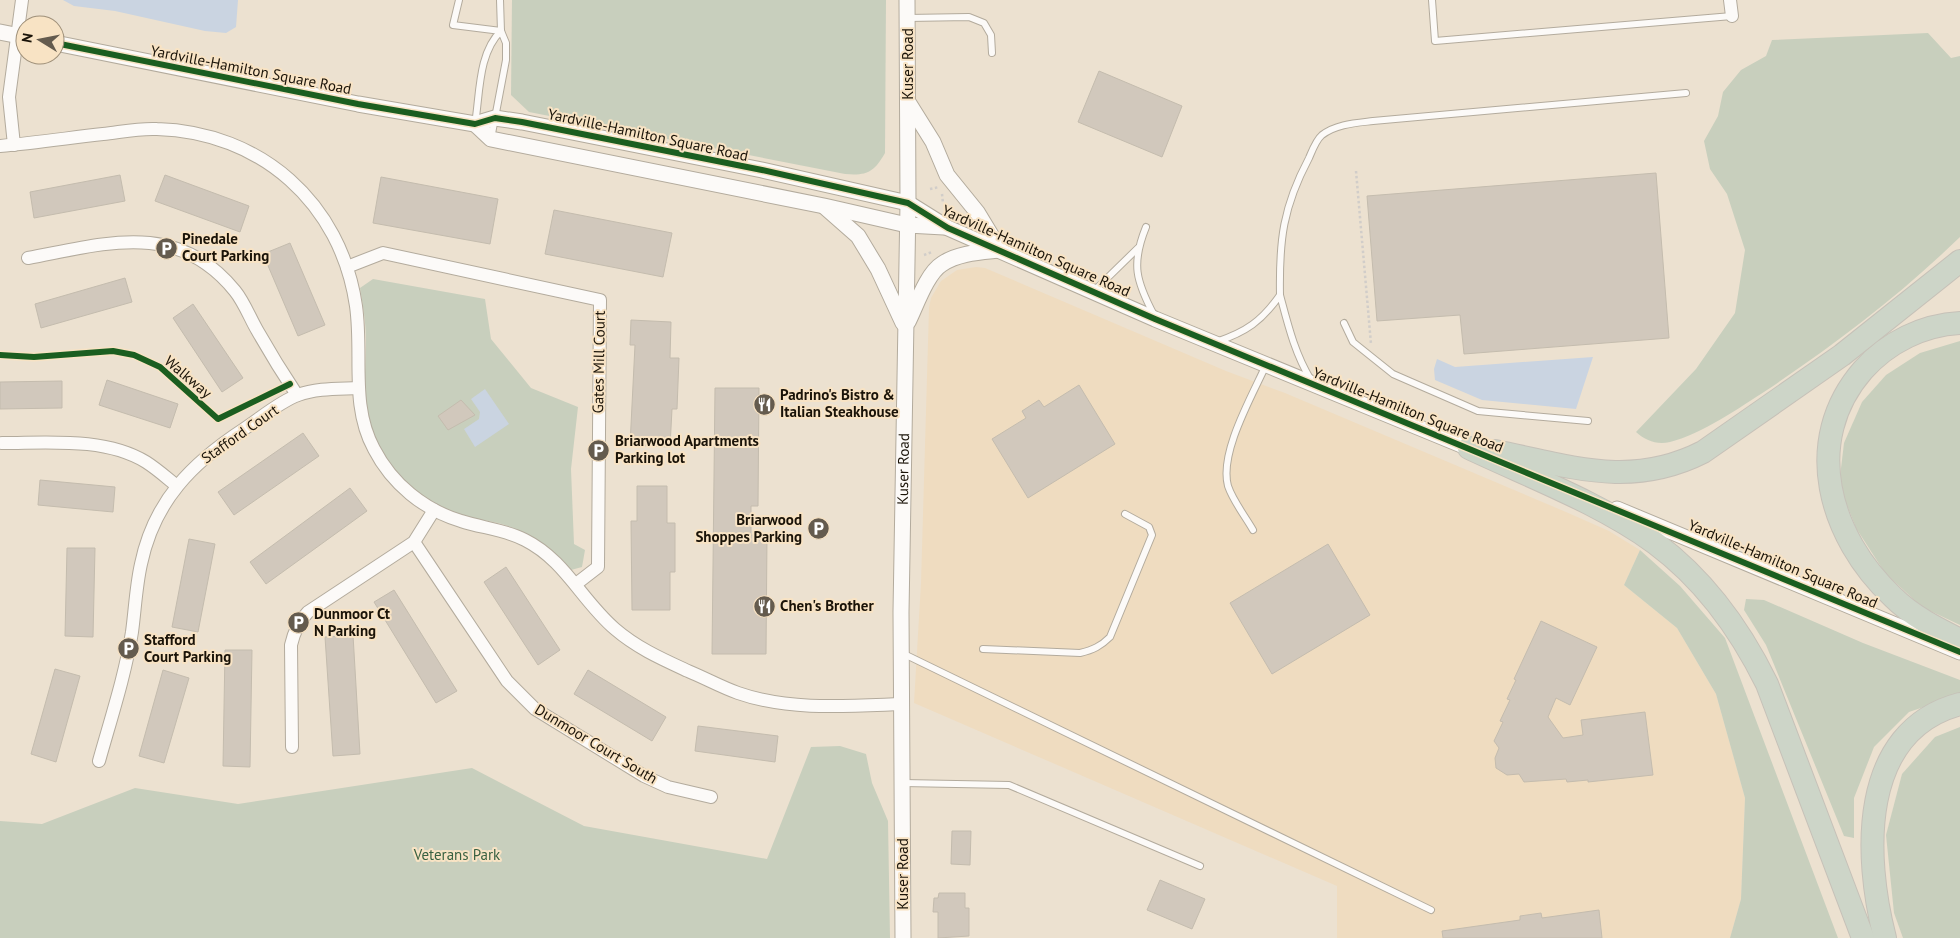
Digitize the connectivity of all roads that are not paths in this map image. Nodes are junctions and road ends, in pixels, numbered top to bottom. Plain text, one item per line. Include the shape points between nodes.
1 (22, 0) edge
2 (459, 0) edge
3 (500, 0) edge
4 (907, 0) edge
5 (1432, 0) edge
6 (1730, 0) edge
7 (22, 15) edge
8 (1732, 16) joint
9 (908, 18) junction
10 (501, 31) junction
11 (0, 32) edge
12 (15, 35) edge
13 (65, 45) edge
14 (992, 54) dead end
15 (15, 65) edge
16 (1686, 92) dead end
17 (908, 102) junction
18 (495, 118) junction
19 (475, 124) junction
20 (491, 139) junction
21 (14, 145) junction
22 (0, 146) edge
23 (908, 203) junction
24 (824, 206) junction
25 (907, 225) junction
26 (1146, 227) dead end
27 (948, 228) junction
28 (1138, 248) junction
29 (1000, 250) junction
30 (28, 258) dead end
31 (1960, 261) edge
32 (347, 267) junction
33 (1094, 291) junction
34 (1280, 295) junction
35 (1155, 319) junction
36 (1344, 323) dead end
37 (1960, 323) edge
38 (906, 328) junction
39 (1213, 343) junction
40 (1266, 365) junction
41 (1315, 385) junction
42 (358, 388) junction
43 (297, 395) junction
44 (1588, 421) dead end
45 (2, 443) dead end
46 (1465, 446) junction
47 (177, 486) junction
48 (434, 510) junction
49 (1125, 514) dead end
50 (1253, 530) dead end
51 (414, 542) junction
52 (576, 584) junction
53 (1960, 640) edge
54 (983, 649) dead end
55 (901, 652) junction
56 (1960, 652) edge
57 (901, 704) junction
58 (1960, 704) edge
59 (292, 747) dead end
60 (99, 761) dead end
61 (902, 783) junction
62 (711, 796) dead end
63 (1200, 866) dead end
64 (1432, 910) dead end
65 (903, 938) edge
66 (1863, 938) edge
67 (1885, 938) edge

1 - 7 street
2 - 10 lane via 453,25
3 - 10 lane
4 - 9 street, Kuser Road
5 - 8 lane via 1435,41
6 - 8 street
9 - 14 lane via 969,17 984,23 991,35
9 - 17 street, Kuser Road
10 - 18 lane via 506,43 506,60
10 - 19 lane via 491,40 486,52
11 - 12 street
13 - 19 street, Yardville-Hamilton Square Road
15 - 21 street via 9,97
16 - 34 lane via 1373,121 1334,128 1320,136 1292,194 1279,249
17 - 23 street, Kuser Road
17 - 29 street via 933,142 947,175 977,212
18 - 19 street, Yardville-Hamilton Square Road
18 - 20 lane
18 - 23 street, Yardville-Hamilton Square Road via 620,141
19 - 20 street
20 - 24 street, Yardville-Hamilton Square Road
21 - 22 street
21 - 32 street via 154,128 191,132 236,145 260,157 304,193 321,214
23 - 25 street, Kuser Road
23 - 27 street, Yardville-Hamilton Square Road
24 - 25 street, Yardville-Hamilton Square Road
24 - 38 street via 858,236
25 - 27 street, Yardville-Hamilton Square Road
25 - 38 street, Kuser Road
26 - 28 lane
27 - 29 street, Yardville-Hamilton Square Road
28 - 33 lane
28 - 35 lane via 1136,273
29 - 33 street, Yardville-Hamilton Square Road
29 - 38 street via 971,253 941,264 925,286
30 - 43 street via 117,241 140,241 185,252 220,275 236,292
31 - 46 highway via 1842,355 1686,460 1637,473 1612,473
32 - 42 street via 360,342
32 - 52 street, Gates Mill Court via 383,253 600,300 598,567
33 - 35 street, Yardville-Hamilton Square Road
34 - 39 lane via 1269,311 1239,335
34 - 41 lane via 1301,363
35 - 39 street, Yardville-Hamilton Square Road
36 - 44 lane via 1353,342 1392,374 1478,411
37 - 53 highway via 1928,328 1905,337 1869,363 1854,380 1835,417 1827,466 1835,507 1844,531 1873,577 1913,614
38 - 55 street, Kuser Road
39 - 40 street, Yardville-Hamilton Square Road
40 - 41 street, Yardville-Hamilton Square Road
40 - 50 lane via 1227,461 1229,487
41 - 46 street, Yardville-Hamilton Square Road
42 - 43 street, Stafford Court via 316,390
42 - 48 street via 365,427 385,467 400,484
43 - 47 street, Stafford Court via 211,451
45 - 47 street via 56,443 108,448 146,462
46 - 56 street, Yardville-Hamilton Square Road
46 - 66 highway via 1625,523 1662,549 1709,592 1751,651 1767,684
47 - 60 street, Stafford Court via 154,525 141,564 132,632
48 - 51 street
48 - 52 street via 525,540 559,565
49 - 54 lane via 1149,527 1152,535 1110,637 1092,650 1080,653
51 - 59 street via 300,620 293,632 291,645
51 - 62 street, Dunmoor Court South via 507,680 535,709 644,776 668,786
52 - 57 street via 612,627 631,642 654,656 740,693 791,703
55 - 57 street, Kuser Road
55 - 64 lane
57 - 61 street, Kuser Road
58 - 67 highway via 1932,715 1914,728 1891,756 1880,782 1872,843 1873,875
61 - 63 lane via 1009,785
61 - 65 street, Kuser Road

